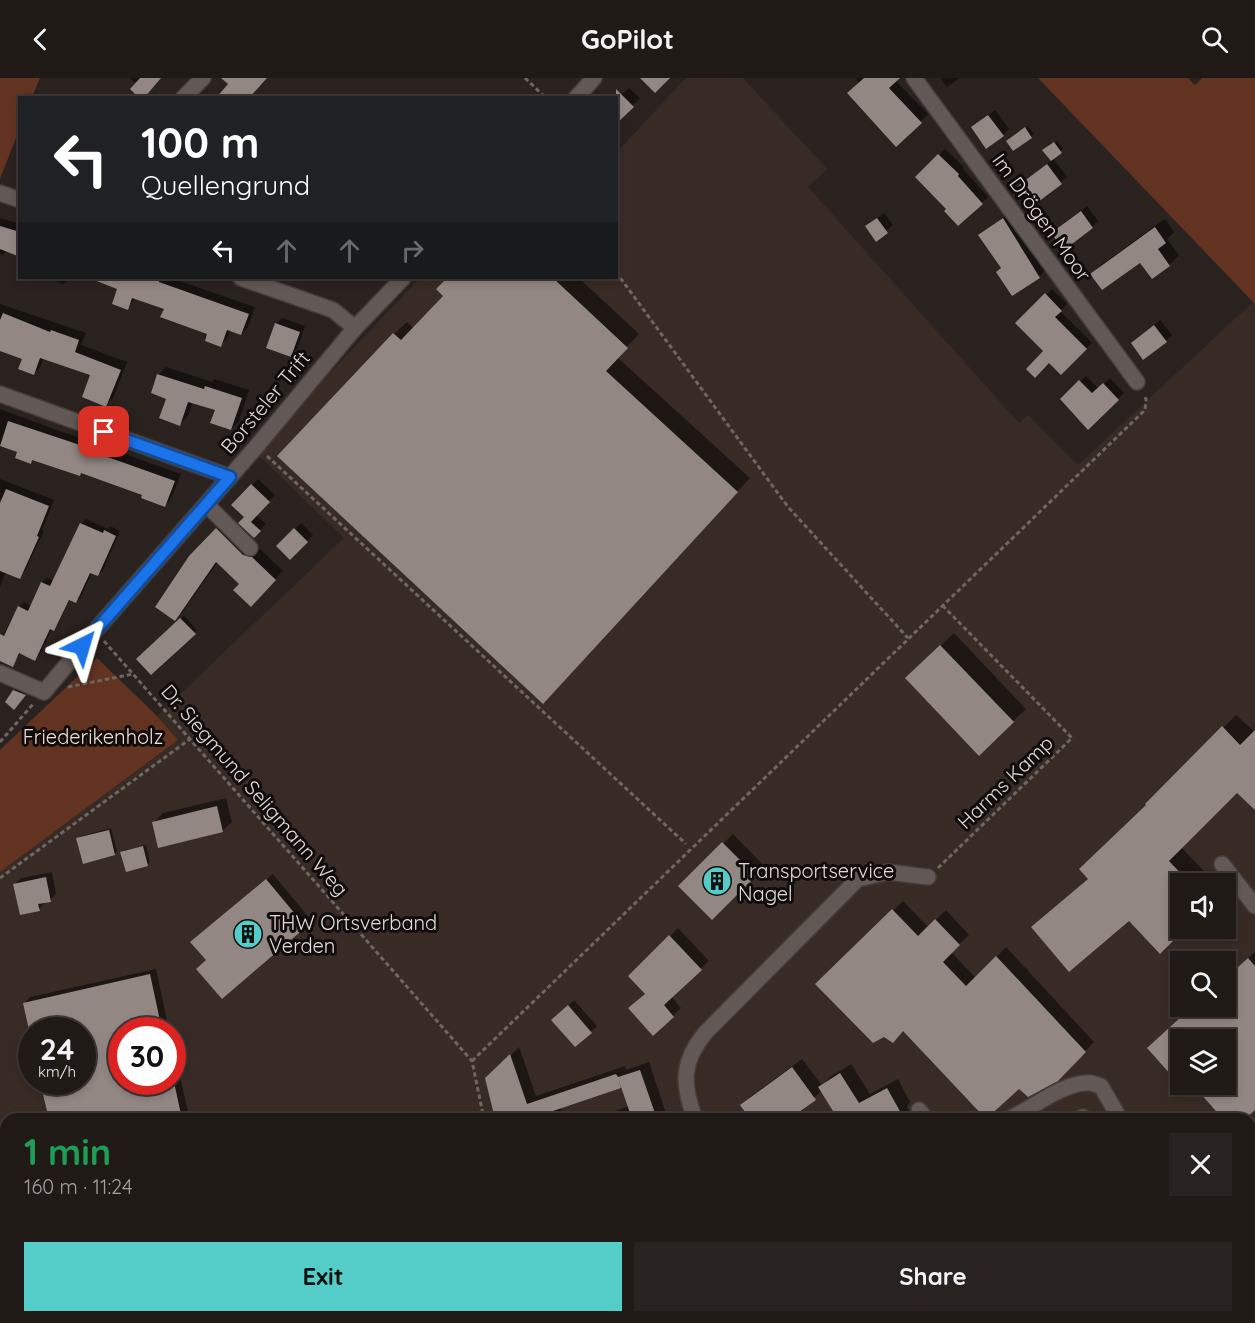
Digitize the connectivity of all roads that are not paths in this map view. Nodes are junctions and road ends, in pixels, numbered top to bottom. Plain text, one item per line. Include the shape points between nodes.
1 (203, 78) edge
2 (594, 78) edge
3 (914, 78) edge
4 (185, 96) edge
5 (578, 96) edge
6 (0, 193) edge
7 (18, 199) edge
8 (244, 279) edge
9 (402, 279) edge
10 (355, 327) junction
11 (1137, 382) road end
12 (0, 394) edge
13 (230, 477) junction
14 (206, 504) junction
15 (250, 548) dead end
16 (0, 673) edge
17 (1222, 864) dead end
18 (928, 877) road end
19 (1255, 906) edge
20 (693, 1113) edge
21 (1023, 1113) edge
22 (1117, 1113) edge

1 - 4 street
2 - 5 street
3 - 11 street, Im Drögen Moor
6 - 7 street
8 - 10 street via 333,310
9 - 10 street, Borsteler Trift
10 - 13 street, Borsteler Trift
12 - 13 street
13 - 14 street, Borsteler Trift
14 - 15 street
14 - 16 street, Borsteler Trift via 44,692
17 - 19 street
18 - 20 street via 888,872 858,879 694,1047 686,1083
21 - 22 street via 1059,1091 1087,1083 1101,1086

